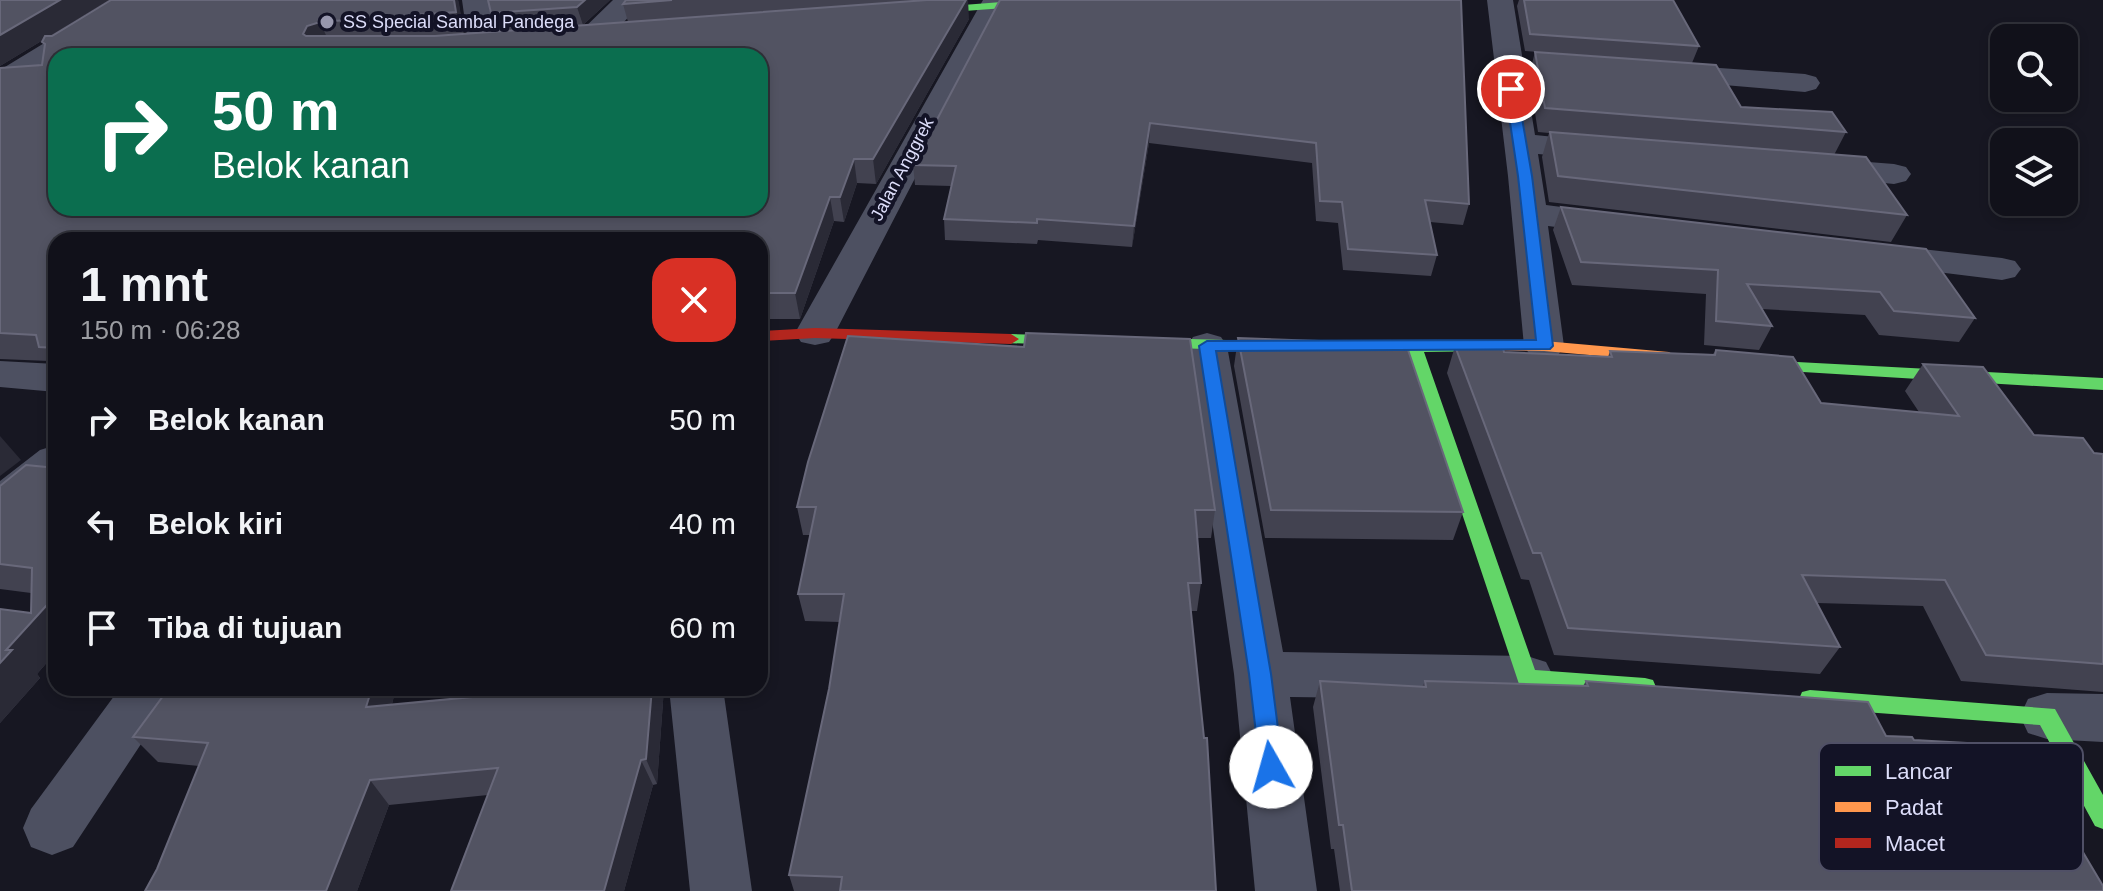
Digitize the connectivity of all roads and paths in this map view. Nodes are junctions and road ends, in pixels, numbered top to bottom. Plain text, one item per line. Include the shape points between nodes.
1 (134, 0) edge
2 (475, 0) edge
3 (629, 0) edge
4 (1073, 0) edge
5 (1500, 0) edge
6 (951, 4) edge
7 (991, 6) junction
8 (887, 13) edge
9 (623, 32) edge
10 (584, 35) joint
11 (484, 43) edge
12 (55, 48) edge
13 (48, 52) edge
14 (1632, 70) edge
15 (43, 77) edge
16 (2, 80) edge
17 (1805, 83) dead end
18 (1519, 143) junction
19 (1628, 152) edge
20 (1784, 165) edge
21 (1894, 174) dead end
22 (1528, 213) junction
23 (1654, 228) edge
24 (1844, 251) edge
25 (2002, 269) dead end
26 (815, 333) junction
27 (768, 336) edge
28 (1207, 346) junction
29 (1414, 346) junction
30 (1544, 346) junction
31 (1683, 358) edge
32 (1730, 363) edge
33 (0, 374) edge
34 (48, 377) edge
35 (2103, 384) edge
36 (48, 467) edge
37 (0, 506) edge
38 (1260, 674) junction
39 (1527, 678) junction
40 (1669, 689) edge
41 (145, 696) edge
42 (697, 696) edge
43 (1795, 698) edge
44 (2047, 716) junction
45 (2103, 718) edge
46 (2062, 743) edge
47 (2083, 782) edge
48 (2103, 818) edge
49 (52, 828) dead end
50 (721, 891) edge
51 (1286, 891) edge

1 - 12 street
2 - 11 street
3 - 10 street
4 - 7 street
5 - 18 street via 1523,63
6 - 7 street
6 - 8 street
7 - 26 street, Jalan Anggrek
9 - 10 street
13 - 16 street
14 - 17 street
15 - 16 street
18 - 19 street
18 - 22 street
20 - 21 street
22 - 23 street
22 - 30 street
24 - 25 street
26 - 27 street
26 - 28 street
28 - 29 street
28 - 38 street
29 - 30 street
29 - 39 street
30 - 31 street
32 - 35 street
33 - 34 street
36 - 37 street
38 - 39 street
38 - 51 street
39 - 40 street
41 - 49 street
42 - 50 street
43 - 44 street
44 - 45 street
44 - 46 street
47 - 48 street

